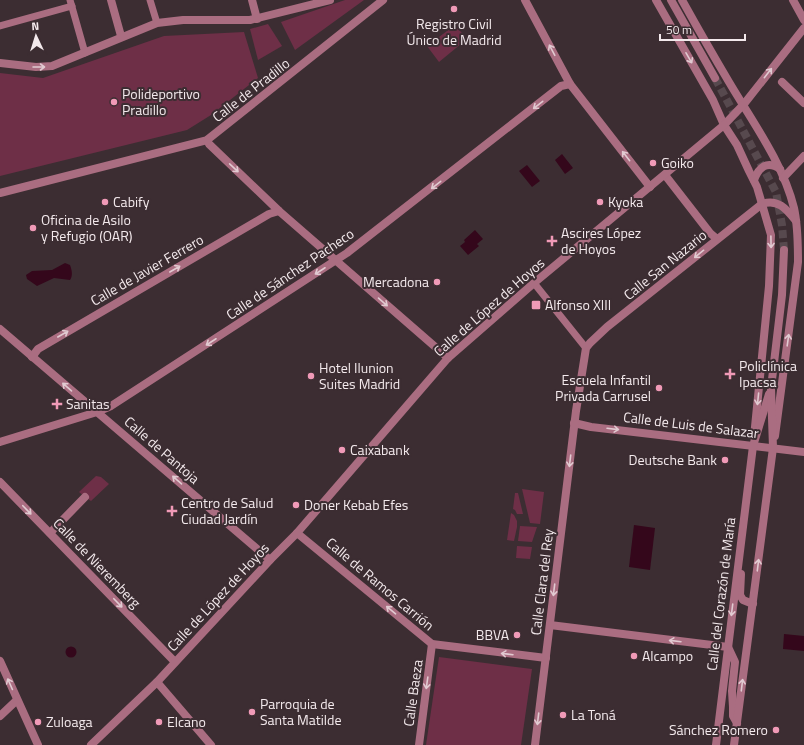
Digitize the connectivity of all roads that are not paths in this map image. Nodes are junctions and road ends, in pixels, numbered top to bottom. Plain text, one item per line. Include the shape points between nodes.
1 (111, 0) edge
2 (150, 0) edge
3 (252, 0) edge
4 (330, 0) edge
5 (383, 0) edge
6 (525, 0) edge
7 (656, 0) edge
8 (671, 0) edge
9 (682, 0) edge
10 (793, 0) edge
11 (71, 3) edge
12 (257, 19) junction
13 (804, 20) edge
14 (157, 23) junction
15 (0, 26) edge
16 (804, 28) edge
17 (121, 36) junction
18 (85, 53) junction
19 (0, 63) edge
20 (715, 78) tunnel mouth
21 (782, 82) dead end
22 (570, 84) junction
23 (804, 103) edge
24 (744, 104) junction
25 (724, 125) junction
26 (207, 140) junction
27 (804, 156) edge
28 (780, 169) junction
29 (665, 175) junction
30 (783, 178) junction
31 (754, 180) junction
32 (650, 187) junction
33 (0, 193) edge
34 (762, 204) junction
35 (279, 210) junction
36 (796, 221) junction
37 (717, 239) junction
38 (784, 250) tunnel mouth
39 (336, 261) junction
40 (534, 284) junction
41 (0, 329) edge
42 (586, 348) junction
43 (32, 357) junction
44 (448, 358) junction
45 (771, 388) junction
46 (97, 412) junction
47 (574, 423) junction
48 (0, 442) edge
49 (753, 446) junction
50 (773, 448) junction
51 (804, 452) edge
52 (0, 482) edge
53 (85, 497) dead end
54 (50, 533) junction
55 (297, 533) junction
56 (740, 544) junction
57 (270, 560) junction
58 (753, 604) junction
59 (550, 625) junction
60 (432, 644) junction
61 (728, 648) junction
62 (546, 658) junction
63 (0, 661) edge
64 (175, 662) junction
65 (157, 682) junction
66 (17, 700) junction
67 (0, 716) edge
68 (737, 724) junction
69 (38, 745) edge
70 (91, 745) edge
71 (211, 745) edge
72 (419, 745) edge
73 (535, 745) edge
74 (716, 745) edge
75 (734, 745) edge

1 - 17 street
2 - 14 street
3 - 12 street
4 - 12 street
5 - 26 street, Calle de Pradillo
22 -> 6 street
7 -> 25 street, Calle del Corazón de María via 713,100
8 - 20 street
9 - 24 street, Calle del Corazón de María via 729,83
10 - 13 street
11 - 15 street
11 - 18 street
12 - 14 street
14 - 17 street
24 -> 16 street, Calle de López de Hoyos
17 - 18 street
19 -> 18 street via 44,67
21 - 23 street
32 -> 22 street
22 -> 39 street, Calle de Sánchez Pacheco via 561,86
24 - 25 street, Calle de López de Hoyos
24 - 28 street, Calle del Corazón de María
25 - 29 street, Calle de López de Hoyos
25 - 31 street, Calle del Corazón de María
26 - 33 street, Calle de Pradillo
26 -> 35 street
27 - 30 street
28 - 30 street, Calle del Corazón de María
28 - 31 street via 774,165 765,165 758,170
29 - 32 street, Calle de López de Hoyos
29 - 37 street
30 - 36 street, Calle del Corazón de María
31 - 34 street, Calle del Corazón de María
32 - 40 street, Calle de López de Hoyos
34 - 36 street via 780,204
34 - 37 street, Calle San Nazario
34 -> 49 street, Calle del Corazón de María via 771,235 771,246
35 - 39 street
43 -> 35 street, Calle de Javier Ferrero via 38,349
50 -> 36 street, Calle del Corazón de María via 796,278
37 -> 42 street, Calle San Nazario via 607,327
38 - 45 street, Calle del Corazón de María via 782,295
39 -> 44 street
39 -> 46 street, Calle de Sánchez Pacheco via 111,406
40 - 42 street
40 - 44 street, Calle de López de Hoyos
41 - 43 street, Calle de Pantoja
42 - 47 street, Calle Clara del Rey
46 -> 43 street, Calle de Pantoja
44 - 55 street, Calle de López de Hoyos
45 - 49 street, Calle del Corazón de María
45 - 50 street, Calle del Corazón de María
46 - 48 street, Calle de Sánchez Pacheco
57 -> 46 street, Calle de Pantoja
47 -> 49 street, Calle de Luis de Salazar
47 -> 59 street, Calle Clara del Rey
49 - 50 street, Calle de Luis de Salazar
49 - 56 street, Calle del Corazón de María
50 - 51 street, Calle de Luis de Salazar
58 -> 50 street, Calle del Corazón de María
52 -> 54 street, Calle de Nieremberg
53 - 54 street
54 -> 64 street, Calle de Nieremberg
55 - 57 street, Calle de López de Hoyos
60 -> 55 street, Calle de Ramos Carrión
56 - 58 street via 740,595 743,600
56 -> 61 street, Calle del Corazón de María
57 - 64 street, Calle de López de Hoyos
68 -> 58 street, Calle del Corazón de María
61 -> 59 street
59 - 62 street, Calle Clara del Rey
62 -> 60 street, Calle de Ramos Carrión
60 -> 72 street, Calle Baeza
61 - 68 street via 735,662 732,691 733,716
61 - 74 street, Calle del Corazón de María
62 -> 73 street, Calle Clara del Rey
66 -> 63 street
64 - 65 street, Calle de López de Hoyos
65 - 70 street, Calle de López de Hoyos
65 - 71 street
66 - 67 street
66 - 69 street
68 - 75 street, Calle del Corazón de María

